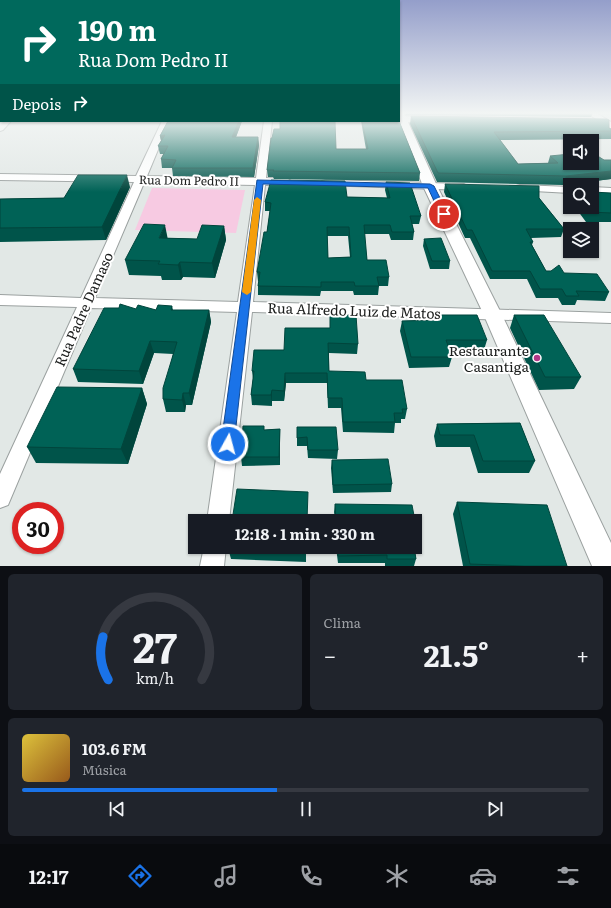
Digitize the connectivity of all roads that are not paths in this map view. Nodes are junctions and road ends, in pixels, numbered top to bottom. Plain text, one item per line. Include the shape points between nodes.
1 (158, 139) edge
2 (266, 139) edge
3 (410, 139) edge
4 (0, 177) edge
5 (140, 179) junction
6 (260, 182) junction
7 (298, 183) edge
8 (314, 183) edge
9 (430, 186) junction
10 (477, 187) edge
11 (508, 188) edge
12 (563, 190) edge
13 (599, 190) edge
14 (611, 191) edge
15 (0, 300) edge
16 (86, 302) junction
17 (245, 307) junction
18 (492, 314) junction
19 (611, 318) edge
20 (0, 498) edge
21 (219, 514) edge
22 (214, 554) edge
23 (212, 566) edge
24 (607, 566) edge

1 - 5 street, Rua Padre Damaso
2 - 6 street
3 - 9 main road
4 - 5 street, Rua Dom Pedro II
5 - 6 street, Rua Dom Pedro II
5 - 16 street, Rua Padre Damaso
6 - 7 street, Rua Dom Pedro II
6 - 17 street
8 - 9 street
9 - 10 street
9 - 18 main road
11 - 12 street
13 - 14 street
15 - 16 street, Rua Alfredo Luiz de Matos
16 - 17 street, Rua Alfredo Luiz de Matos
16 - 20 street, Rua Padre Damaso
17 - 18 street, Rua Alfredo Luiz de Matos
17 - 21 street
18 - 19 street, Rua Alfredo Luiz de Matos
18 - 24 main road
22 - 23 street

